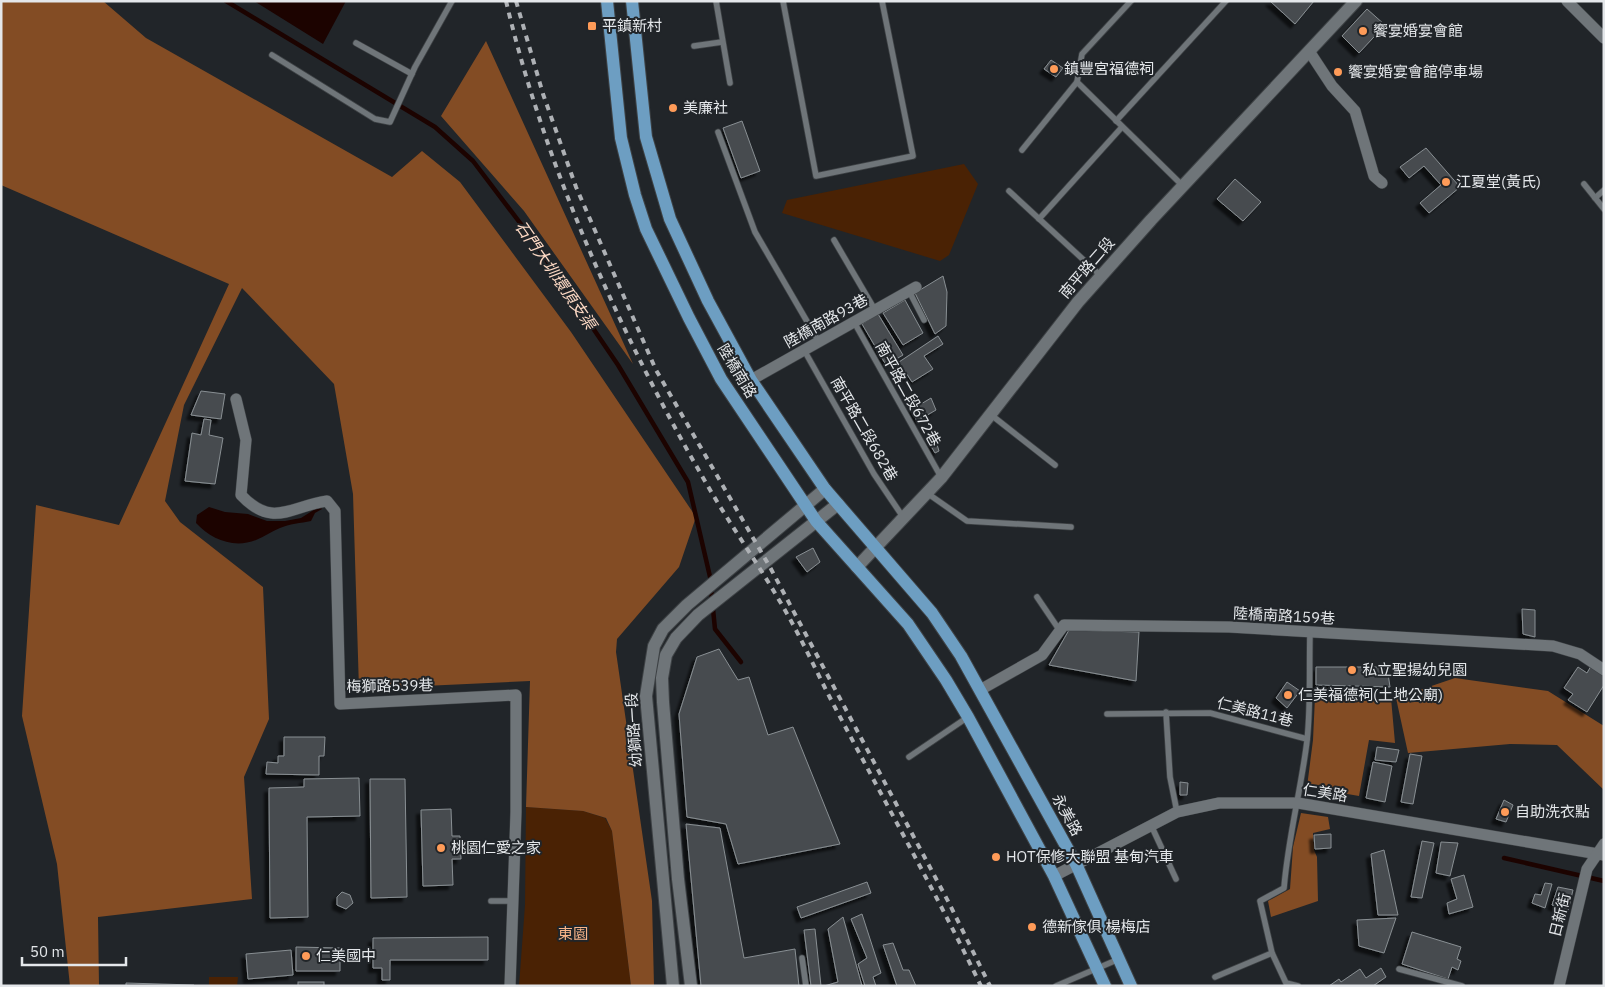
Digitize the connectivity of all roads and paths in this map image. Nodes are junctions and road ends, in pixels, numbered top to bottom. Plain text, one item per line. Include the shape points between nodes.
1 (452, 1) edge
2 (607, 1) edge
3 (632, 1) edge
4 (716, 1) edge
5 (783, 1) edge
6 (882, 1) edge
7 (1131, 1) edge
8 (1226, 1) edge
9 (1356, 1) edge
10 (1567, 1) edge
11 (1604, 38) edge
12 (356, 42) dead end
13 (722, 42) junction
14 (694, 46) dead end
15 (1309, 51) junction
16 (272, 55) dead end
17 (412, 74) junction
18 (730, 82) dead end
19 (1077, 82) junction
20 (1116, 121) junction
21 (1122, 127) junction
22 (718, 132) dead end
23 (1022, 150) dead end
24 (1382, 183) dead end
25 (1584, 184) dead end
26 (1183, 186) junction
27 (1604, 190) edge
28 (1009, 191) dead end
29 (1595, 198) junction
30 (1604, 209) edge
31 (1039, 219) junction
32 (834, 240) dead end
33 (1101, 276) junction
34 (913, 289) joint
35 (875, 310) junction
36 (924, 320) dead end
37 (854, 322) junction
38 (819, 342) junction
39 (804, 350) junction
40 (751, 380) junction
41 (236, 399) dead end
42 (990, 414) junction
43 (1055, 465) dead end
44 (941, 478) junction
45 (825, 489) junction
46 (927, 494) junction
47 (838, 504) junction
48 (804, 505) junction
49 (904, 519) junction
50 (816, 521) junction
51 (1071, 527) dead end
52 (876, 548) junction
53 (857, 567) junction
54 (1037, 597) dead end
55 (1060, 631) junction
56 (1310, 633) junction
57 (1604, 670) edge
58 (980, 690) junction
59 (1166, 712) junction
60 (1107, 714) dead end
61 (968, 717) junction
62 (1307, 738) junction
63 (909, 757) dead end
64 (1298, 803) junction
65 (1176, 812) junction
66 (1151, 825) junction
67 (1604, 844) edge
68 (1600, 855) edge
69 (1076, 864) junction
70 (1054, 876) junction
71 (1176, 879) dead end
72 (514, 901) junction
73 (491, 902) dead end
74 (1272, 953) junction
75 (802, 958) dead end
76 (1119, 959) junction
77 (1097, 968) junction
78 (1399, 969) dead end
79 (1215, 977) dead end
80 (1285, 985) edge
81 (510, 986) edge
82 (673, 986) edge
83 (691, 986) edge
84 (806, 986) edge
85 (1056, 986) edge
86 (1105, 986) edge
87 (1131, 986) edge
88 (1298, 986) edge
89 (1462, 986) edge
90 (1559, 986) edge

1 - 17 lane
2 - 48 main road, 陸橋南路 via 621,138 646,229 721,379
3 - 40 main road, 陸橋南路 via 640,52 646,137 661,192 708,301
4 - 13 lane
5 - 6 lane via 816,176 913,156
7 - 19 lane via 1082,54
8 - 20 lane
9 - 15 street, 南平路二段
10 - 11 street
12 - 17 lane
13 - 14 lane
13 - 18 lane
15 - 24 street via 1332,86 1355,111 1374,176
15 - 26 street, 南平路二段
16 - 17 lane via 374,119 390,122
19 - 20 lane
19 - 23 lane
20 - 21 lane
21 - 26 lane
21 - 31 lane
22 - 38 lane via 755,232
25 - 29 lane
26 - 33 street, 南平路二段
27 - 29 lane
28 - 31 lane
29 - 30 lane
31 - 33 lane
32 - 35 lane
33 - 42 street, 南平路二段
34 - 35 street, 陸橋南路93巷
34 - 36 lane
35 - 37 street, 陸橋南路93巷
37 - 38 street, 陸橋南路93巷
37 - 44 lane, 南平路二段672巷
38 - 39 street, 陸橋南路93巷
39 - 40 street, 陸橋南路93巷
39 - 49 lane, 南平路二段682巷 via 874,474
40 - 45 main road, 陸橋南路
41 - 72 street, 梅獅路539巷 via 246,440 240,495 253,508 280,515 328,501 335,511 340,704 516,695
42 - 43 lane
42 - 44 street, 南平路二段
44 - 46 street, 南平路二段
45 - 47 main road, 陸橋南路
45 - 48 street, 幼獅路一段
46 - 49 street, 南平路二段
46 - 51 lane via 967,521
47 - 50 street, 幼獅路一段
47 - 52 main road, 陸橋南路
48 - 50 main road, 陸橋南路
48 - 82 street, 幼獅路一段 via 687,605 663,629 654,646 646,696
49 - 52 street, 南平路二段
50 - 53 main road, 陸橋南路
50 - 83 street, 幼獅路一段 via 698,615 676,638 666,655 662,678 663,702
52 - 53 street, 南平路二段
52 - 58 main road, 陸橋南路 via 932,613
53 - 61 main road, 陸橋南路 via 908,624
54 - 55 lane
55 - 56 street, 陸橋南路159巷 via 1064,625 1229,627
55 - 58 street via 1042,655
56 - 57 street, 陸橋南路159巷 via 1553,646 1580,654
56 - 62 lane
58 - 69 main road, 永美路
59 - 60 lane, 仁美路11巷
59 - 62 lane, 仁美路11巷 via 1210,713
59 - 65 lane
61 - 63 lane
61 - 70 main road
62 - 64 lane
64 - 65 street, 仁美路 via 1219,803
64 - 68 street, 仁美路
64 - 74 lane via 1287,852 1284,888 1260,901
65 - 66 street, 仁美路
66 - 69 street, 仁美路
66 - 71 lane
67 - 68 street, 日新街
68 - 90 street, 日新街 via 1587,870
69 - 70 street, 仁美路
69 - 76 main road, 永美路
70 - 77 main road
72 - 73 lane
72 - 81 street, 梅獅路539巷
74 - 79 lane
74 - 80 lane
75 - 84 lane
76 - 77 lane
76 - 87 main road, 永美路
77 - 85 lane
77 - 86 main road
78 - 89 lane
80 - 88 lane

